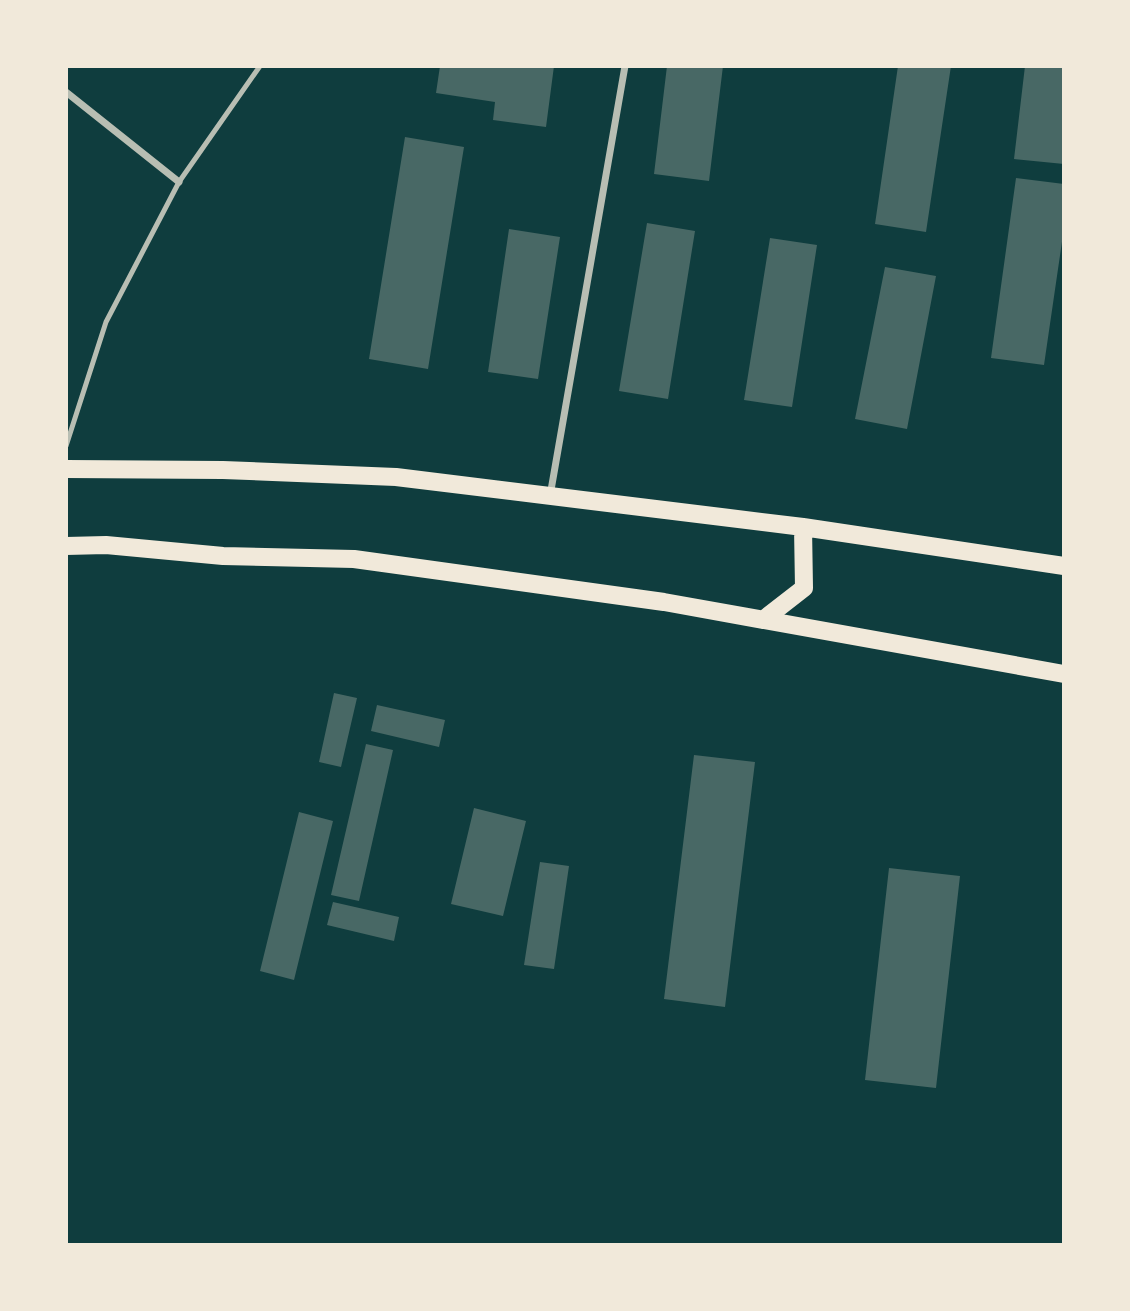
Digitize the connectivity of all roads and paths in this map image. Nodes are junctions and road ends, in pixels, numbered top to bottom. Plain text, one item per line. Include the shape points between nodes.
1 (260, 66) edge
2 (625, 66) edge
3 (66, 92) edge
4 (178, 182) junction
5 (66, 446) edge
6 (66, 470) edge
7 (550, 496) junction
8 (803, 527) junction
9 (66, 546) edge
10 (1063, 566) edge
11 (763, 620) junction
12 (1063, 674) edge

1 - 4 lane
2 - 7 street
3 - 4 street
4 - 5 lane via 106,322
6 - 7 main road via 396,477
7 - 8 main road
8 - 10 main road
8 - 11 main road via 804,588
9 - 11 main road via 354,559
11 - 12 main road

